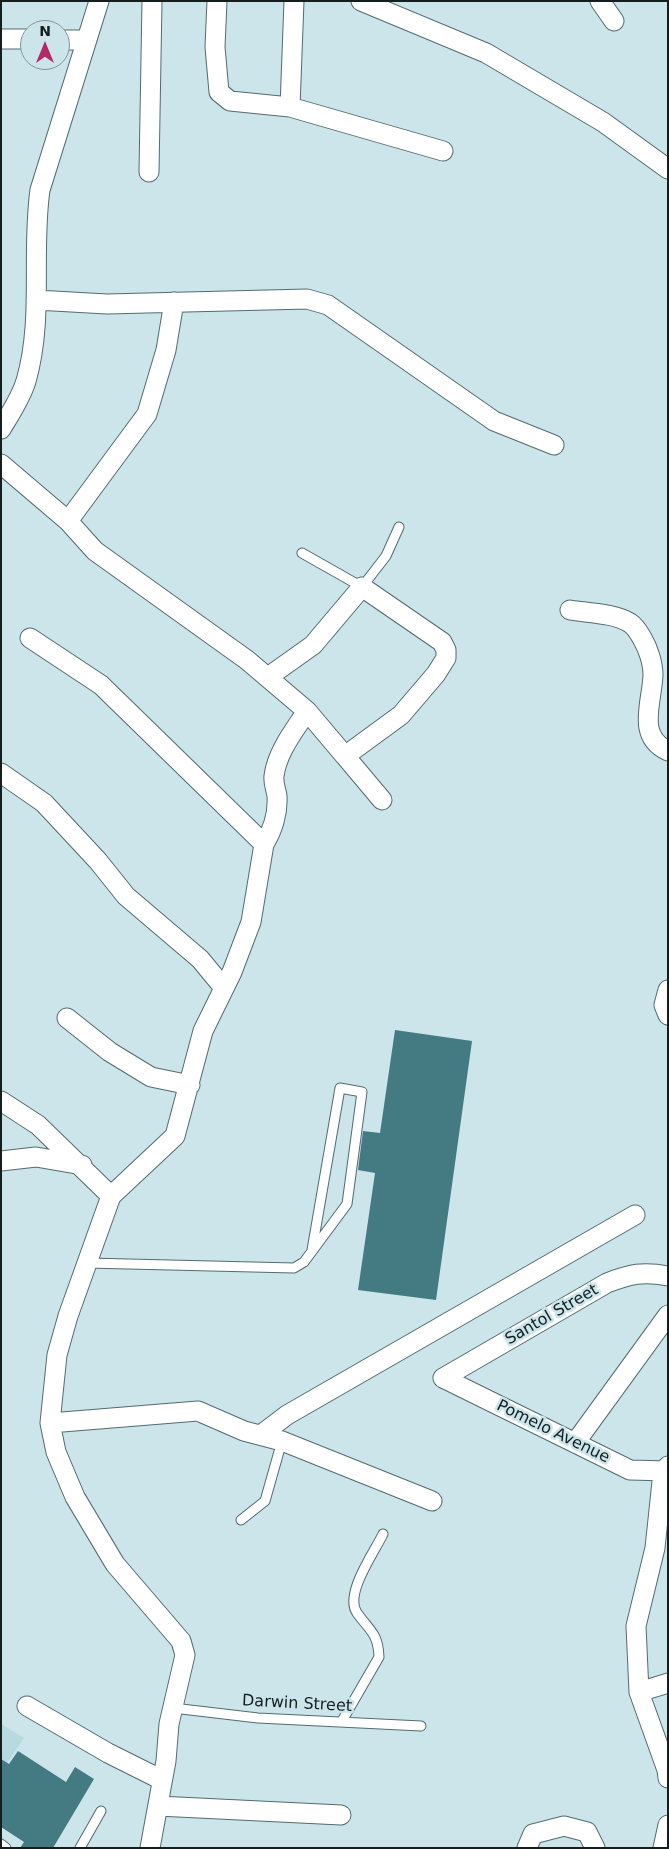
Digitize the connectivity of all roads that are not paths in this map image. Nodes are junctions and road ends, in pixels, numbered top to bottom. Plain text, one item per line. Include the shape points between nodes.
1 (99, 1) edge
2 (152, 1) edge
3 (217, 1) edge
4 (294, 1) edge
5 (361, 1) edge
6 (600, 1) edge
7 (614, 21) dead end
8 (1, 39) edge
9 (20, 39) edge
10 (70, 40) edge
11 (86, 40) junction
12 (290, 107) junction
13 (443, 151) dead end
14 (664, 162) edge
15 (149, 172) dead end
16 (36, 300) junction
17 (174, 302) junction
18 (1, 429) edge
19 (554, 445) dead end
20 (1, 464) edge
21 (68, 521) junction
22 (400, 527) dead end
23 (302, 553) dead end
24 (362, 587) junction
25 (570, 610) dead end
26 (30, 638) dead end
27 (268, 677) junction
28 (307, 711) junction
29 (668, 751) edge
30 (345, 756) junction
31 (1, 773) edge
32 (382, 800) dead end
33 (264, 844) junction
34 (224, 988) junction
35 (668, 990) edge
36 (668, 1014) edge
37 (67, 1018) dead end
38 (190, 1086) junction
39 (1, 1101) edge
40 (1, 1161) edge
41 (82, 1165) junction
42 (111, 1196) junction
43 (635, 1216) dead end
44 (312, 1250) junction
45 (87, 1263) junction
46 (668, 1276) edge
47 (668, 1316) edge
48 (443, 1378) joint
49 (50, 1423) junction
50 (262, 1434) junction
51 (282, 1440) junction
52 (575, 1443) junction
53 (666, 1470) edge
54 (432, 1501) dead end
55 (240, 1520) dead end
56 (383, 1534) dead end
57 (662, 1547) edge
58 (668, 1683) edge
59 (639, 1692) junction
60 (28, 1706) dead end
61 (173, 1708) junction
62 (342, 1721) junction
63 (421, 1726) dead end
64 (668, 1772) edge
65 (162, 1780) junction
66 (158, 1806) junction
67 (101, 1811) dead end
68 (341, 1815) dead end
69 (668, 1825) edge
70 (1, 1844) edge
71 (6, 1848) edge
72 (80, 1848) edge
73 (150, 1848) edge
74 (527, 1848) edge
75 (595, 1848) edge
76 (663, 1848) edge

1 - 11 street
2 - 15 street
3 - 12 street via 215,47 219,92 230,101
4 - 12 street
5 - 14 street via 486,53
6 - 7 street
8 - 9 street
10 - 11 street
11 - 16 street via 40,190
12 - 13 street
16 - 17 street via 108,304
16 - 18 street via 33,354 26,383
17 - 19 street via 307,300 328,304 494,421
17 - 21 street via 166,350 148,414
20 - 21 street
21 - 27 street via 95,551
22 - 24 lane via 386,556
23 - 24 lane
24 - 27 street via 313,645
24 - 30 street via 442,642 447,654 436,674 401,715
25 - 29 street via 609,616 635,627 649,654 653,673 648,728 652,740
26 - 33 street via 101,685
27 - 28 street
28 - 30 street
28 - 33 street via 278,762 273,778 276,816
30 - 32 street
31 - 34 street via 44,803 126,896 200,959
33 - 34 street via 251,922
34 - 38 street via 203,1031
35 - 36 street via 664,1005
37 - 38 street via 110,1052 151,1077
38 - 42 street via 175,1136
39 - 41 street via 38,1126
40 - 41 street via 36,1157
41 - 42 street
42 - 45 street
43 - 50 street via 287,1415
44 - 44 lane via 340,1088 362,1092 347,1204
44 - 45 lane via 304,1262 294,1268
45 - 49 street via 57,1355
46 - 48 street, Santol Street via 648,1272 607,1283
47 - 52 street
48 - 52 street, Pomelo Avenue
49 - 50 street via 198,1411 244,1431
49 - 61 street via 56,1452 75,1496 110,1555 181,1641 185,1655
50 - 51 street
51 - 54 street
51 - 55 lane via 265,1501
52 - 53 street, Pomelo Avenue via 630,1470
53 - 57 street
56 - 62 lane via 355,1589 353,1602 356,1612 375,1632 379,1657
57 - 59 street via 636,1626
58 - 59 street
59 - 64 street
60 - 65 street
61 - 62 lane, Darwin Street via 258,1718
61 - 65 street
62 - 63 lane, Darwin Street
65 - 66 street
66 - 68 street
66 - 73 street
67 - 72 lane
69 - 76 street
70 - 71 lane
74 - 75 street via 533,1834 564,1826 586,1832

